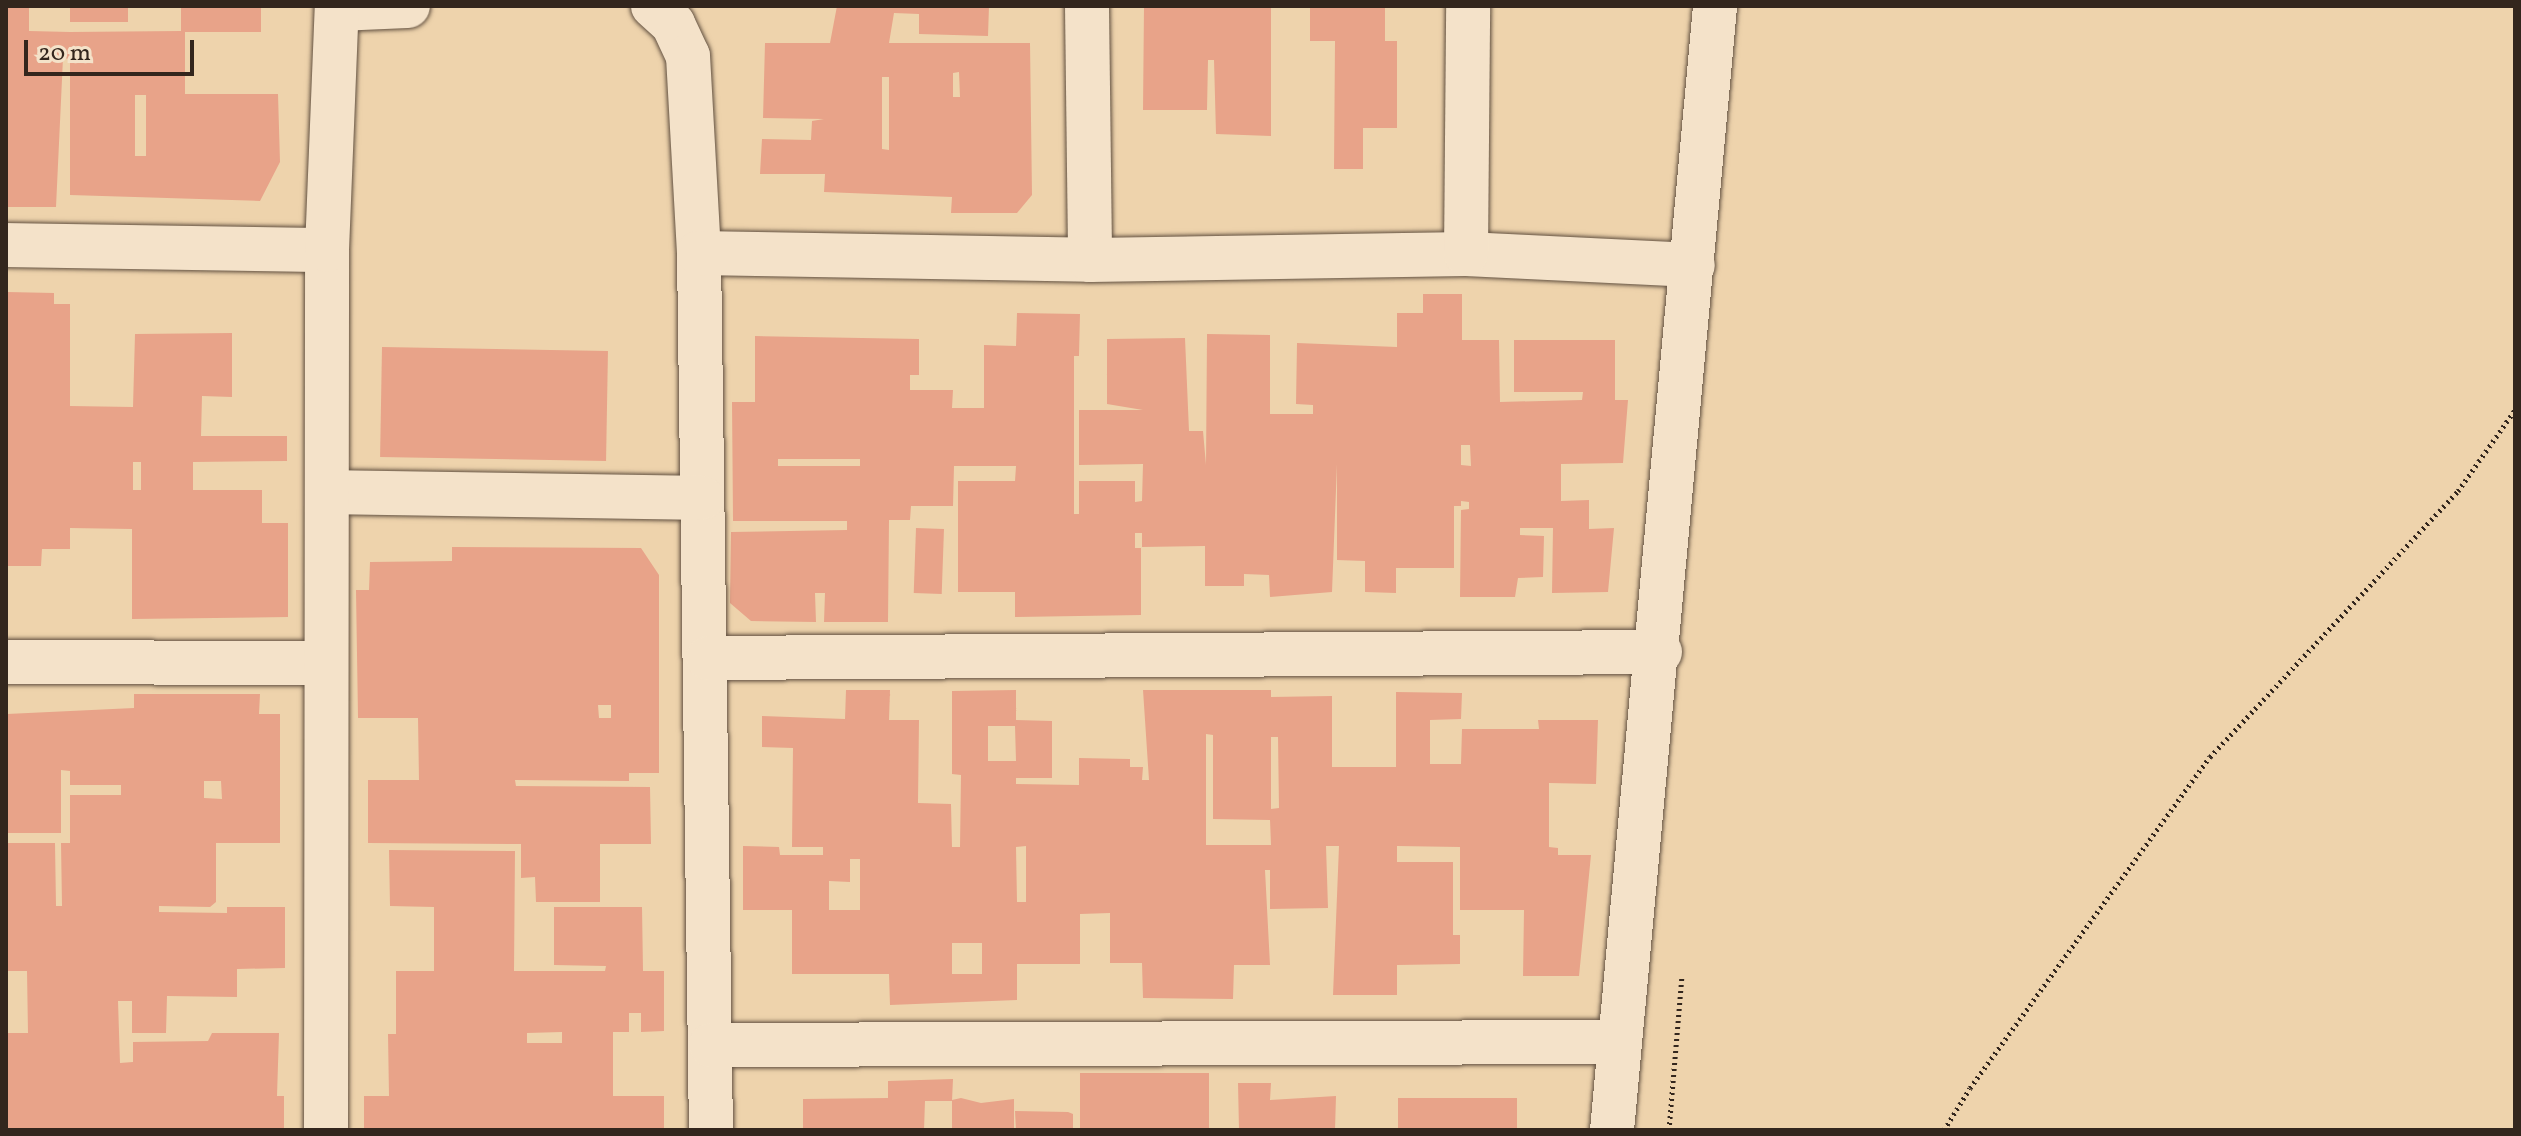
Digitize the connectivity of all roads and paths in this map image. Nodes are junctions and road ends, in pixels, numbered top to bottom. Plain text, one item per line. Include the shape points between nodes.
1 (408, 6) edge
2 (653, 6) edge
3 (1087, 6) edge
4 (1468, 6) edge
5 (1715, 6) edge
6 (337, 7) edge
7 (6, 245) edge
8 (327, 250) junction
9 (699, 253) junction
10 (1466, 254) junction
11 (1090, 260) junction
12 (1693, 265) junction
13 (2515, 410) edge
14 (329, 492) junction
15 (702, 498) junction
16 (1660, 652) junction
17 (708, 658) junction
18 (6, 662) edge
19 (324, 663) junction
20 (1618, 1042) junction
21 (711, 1045) junction
22 (326, 1130) edge
23 (711, 1130) edge
24 (1612, 1130) edge
25 (1944, 1130) edge

1 - 6 street
2 - 9 street via 673,24 688,56
3 - 11 street
4 - 10 street
5 - 12 street
6 - 8 street
7 - 8 street
8 - 14 street
9 - 11 street
9 - 15 street
10 - 11 street
10 - 12 street
12 - 16 street
13 - 25 path via 2458,491 2210,757
14 - 15 street
14 - 19 street
15 - 17 street
16 - 17 street
16 - 20 street
17 - 21 street
18 - 19 street
19 - 22 street
20 - 21 street
20 - 24 street
21 - 23 street

